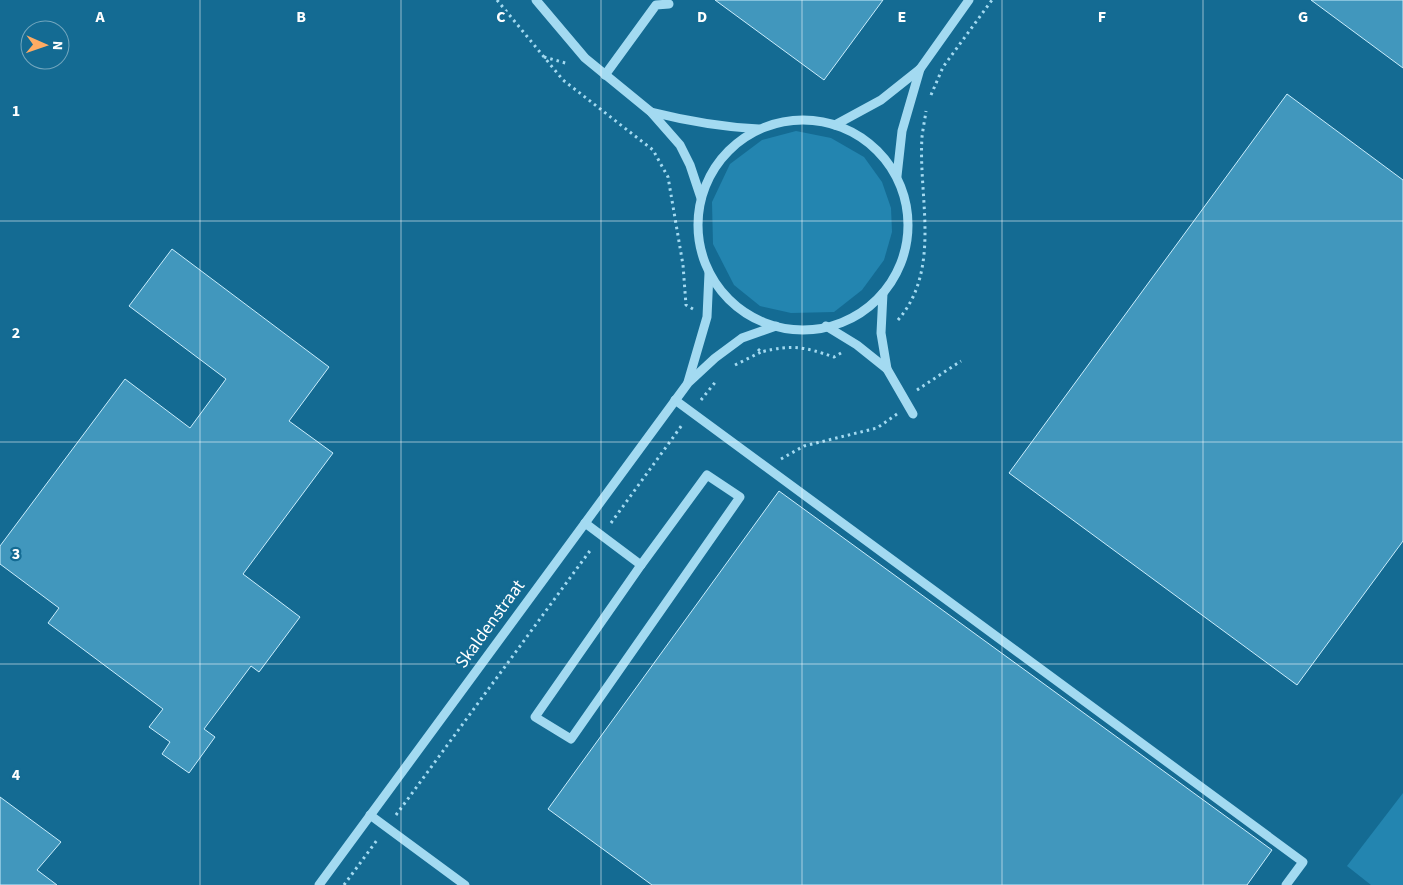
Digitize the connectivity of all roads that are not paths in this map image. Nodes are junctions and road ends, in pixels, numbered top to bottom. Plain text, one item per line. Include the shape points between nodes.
1 (536, 0) edge
2 (969, 0) edge
3 (670, 4) dead end
4 (920, 69) junction
5 (605, 75) junction
6 (651, 112) junction
7 (835, 125) junction
8 (760, 130) junction
9 (898, 176) junction
10 (701, 198) junction
11 (709, 272) junction
12 (883, 293) junction
13 (776, 326) junction
14 (826, 326) junction
15 (887, 369) junction
16 (688, 383) junction
17 (675, 400) junction
18 (913, 414) dead end
19 (585, 523) junction
20 (641, 565) junction
21 (370, 816) junction
22 (319, 885) edge
23 (465, 885) edge
24 (1286, 885) edge

1 - 5 street via 585,58
2 - 4 street, Skaldenstraat
3 - 5 street via 656,6
4 - 7 street, Skaldenstraat via 880,100
4 - 9 street, Skaldenstraat via 902,131
5 - 6 street
6 - 8 street via 694,122
6 - 10 street via 680,145
7 - 8 street, Skaldenstraat via 816,119 776,122
7 - 9 street, Skaldenstraat via 855,132 886,158
8 - 10 street, Skaldenstraat via 742,138 716,164
9 - 12 street, Skaldenstraat via 908,209 907,245 896,276
10 - 11 street, Skaldenstraat via 698,232
11 - 13 street, Skaldenstraat via 733,304 755,319
11 - 16 street, Skaldenstraat via 707,318
12 - 14 street, Skaldenstraat via 875,303 850,320
12 - 15 street via 881,333
13 - 14 street, Skaldenstraat via 788,330
13 - 16 street, Skaldenstraat via 742,338
14 - 15 street
15 - 18 street
16 - 17 street, Skaldenstraat
17 - 19 street, Skaldenstraat
17 - 24 street via 1303,862
19 - 20 street
19 - 21 street, Skaldenstraat
20 - 20 street via 707,475 740,497 571,739 535,717
21 - 22 street, Skaldenstraat
21 - 23 street

